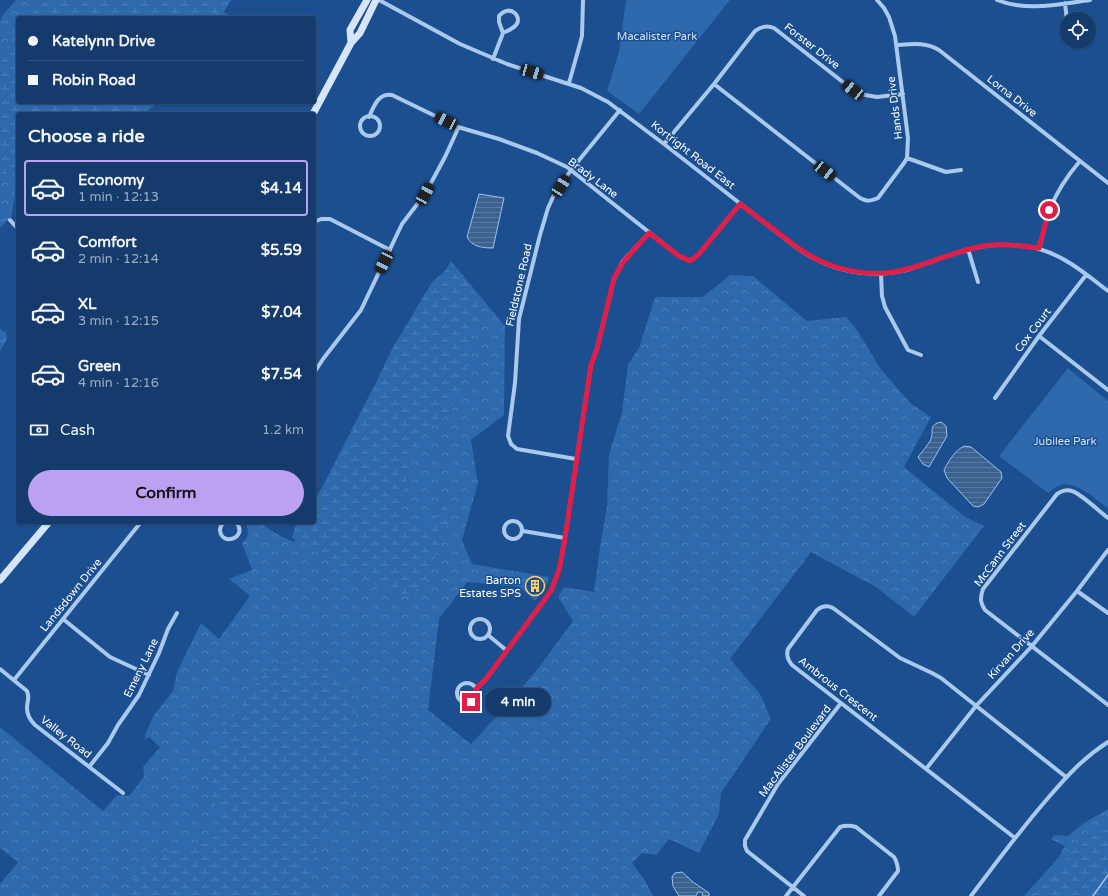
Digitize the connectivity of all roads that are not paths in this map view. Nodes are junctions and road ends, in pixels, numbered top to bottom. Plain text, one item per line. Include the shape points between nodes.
1 (367, 0) edge
2 (378, 0) edge
3 (583, 0) edge
4 (877, 0) edge
5 (997, 0) edge
6 (1090, 0) edge
7 (1065, 3) junction
8 (1066, 12) edge
9 (503, 33) junction
10 (350, 43) junction
11 (897, 45) junction
12 (493, 59) junction
13 (569, 83) junction
14 (714, 84) junction
15 (903, 94) junction
16 (620, 110) junction
17 (314, 112) edge
18 (369, 117) junction
19 (458, 127) junction
20 (664, 144) junction
21 (907, 158) junction
22 (1080, 161) junction
23 (571, 170) junction
24 (961, 170) dead end
25 (1108, 183) edge
26 (740, 204) junction
27 (10, 220) dead end
28 (316, 221) edge
29 (16, 227) edge
30 (649, 233) junction
31 (1039, 248) junction
32 (968, 249) junction
33 (390, 250) junction
34 (881, 274) junction
35 (1086, 275) junction
36 (978, 282) dead end
37 (1108, 291) edge
38 (1039, 336) junction
39 (921, 355) dead end
40 (316, 370) edge
41 (1108, 390) edge
42 (995, 398) dead end
43 (576, 459) junction
44 (1108, 518) edge
45 (47, 524) edge
46 (139, 524) edge
47 (222, 524) edge
48 (237, 524) edge
49 (522, 531) junction
50 (565, 538) junction
51 (1108, 550) edge
52 (0, 580) edge
53 (1077, 591) junction
54 (177, 613) dead end
55 (1108, 613) edge
56 (63, 619) junction
57 (488, 635) junction
58 (1032, 646) junction
59 (506, 650) junction
60 (0, 669) edge
61 (149, 675) junction
62 (14, 680) junction
63 (476, 689) junction
64 (841, 703) junction
65 (1108, 705) edge
66 (976, 706) junction
67 (1108, 742) edge
68 (89, 767) junction
69 (926, 769) junction
70 (1066, 777) junction
71 (123, 793) dead end
72 (1014, 838) junction
73 (793, 887) junction
74 (786, 896) edge
75 (804, 896) edge
76 (879, 896) edge
77 (971, 896) edge

1 - 10 main road via 350,30
2 - 10 main road via 360,33
2 - 12 street, Kortright Road East
3 - 13 street via 582,36
4 - 11 street, Hands Drive via 890,17
5 - 7 street via 1023,7
6 - 7 street
7 - 8 street
9 - 9 street via 517,24 518,19 510,10 499,16
9 - 12 street
10 - 17 main road
11 - 15 street, Hands Drive
11 - 22 street, Lorna Drive via 923,44 940,50
12 - 13 street, Kortright Road East
13 - 16 street, Kortright Road East via 596,95
14 - 15 street, Forster Drive via 755,32 761,27 768,26 774,28 853,90 877,97
14 - 20 street, Forster Drive
14 - 21 street via 865,200 878,198
15 - 21 street, Hands Drive via 908,138
16 - 20 street, Kortright Road East
16 - 23 street, Fieldstone Road
18 - 18 street, Brady Lane via 378,120 380,126 378,132 372,136 366,135 361,128 362,122
18 - 19 street, Brady Lane via 378,98 389,94
19 - 23 street, Brady Lane via 537,153
19 - 33 street via 425,194 402,224
20 - 26 street, Kortright Road East
21 - 24 street via 946,172
22 - 25 street, Lorna Drive
22 - 31 street via 1055,196
23 - 30 street, Brady Lane
23 - 43 street, Fieldstone Road via 548,208 519,319 515,383 508,436 511,444 517,449
26 - 30 street, Brady Lane via 699,254 690,261 679,256
26 - 34 street, Kortright Road East via 814,258 848,271
27 - 29 street
28 - 33 street via 330,219
30 - 43 street via 624,261 614,278 591,365
31 - 32 street, Kortright Road East via 998,244
31 - 35 street, Kortright Road East via 1062,258
32 - 34 street, Kortright Road East via 908,269
32 - 36 street
33 - 40 street via 361,310
34 - 39 street via 885,307 908,350
35 - 37 street, Kortright Road East
35 - 38 street, Cox Court
38 - 41 street
38 - 42 street, Cox Court
43 - 50 street
44 - 58 street, McCann Street via 1076,493 1062,491 1057,494 983,589 980,597 985,610
45 - 52 main road
46 - 56 street, Landsdown Drive
47 - 48 street via 220,533 230,540 239,533
49 - 49 street via 520,537 514,540 504,533 504,526 508,522 517,521
49 - 50 street
50 - 59 street via 559,570 551,591
51 - 53 street, Kirvan Drive
53 - 55 street
53 - 58 street, Kirvan Drive
54 - 61 street, Emeny Lane via 169,625 160,653
56 - 61 street via 110,657
56 - 62 street, Landsdown Drive
57 - 57 street via 490,626 486,621 479,619 471,624 470,631 476,638 482,639
57 - 59 street
58 - 65 street, McCann Street
58 - 66 street, Kirvan Drive
59 - 63 street
60 - 62 street, Valley Road
61 - 68 street, Emeny Lane via 108,743
62 - 68 street, Valley Road via 29,695 27,708 30,720
63 - 63 street via 477,695 471,702 460,699 458,693 462,685 472,684
64 - 66 street, Ambrous Crescent via 792,665 788,657 790,645 823,606 830,606 900,658 936,676
64 - 69 street, Ambrous Crescent
64 - 73 street, MacAlister Boulevard via 778,784 744,840 747,851
66 - 69 street, Kirvan Drive
66 - 70 street, Ambrous Crescent
67 - 70 street via 1084,759
68 - 71 street, Valley Road
69 - 72 street, Ambrous Crescent
70 - 72 street
72 - 77 street
73 - 74 street
73 - 75 street, MacAlister Boulevard
73 - 76 street via 840,827 849,825 896,861 898,871

